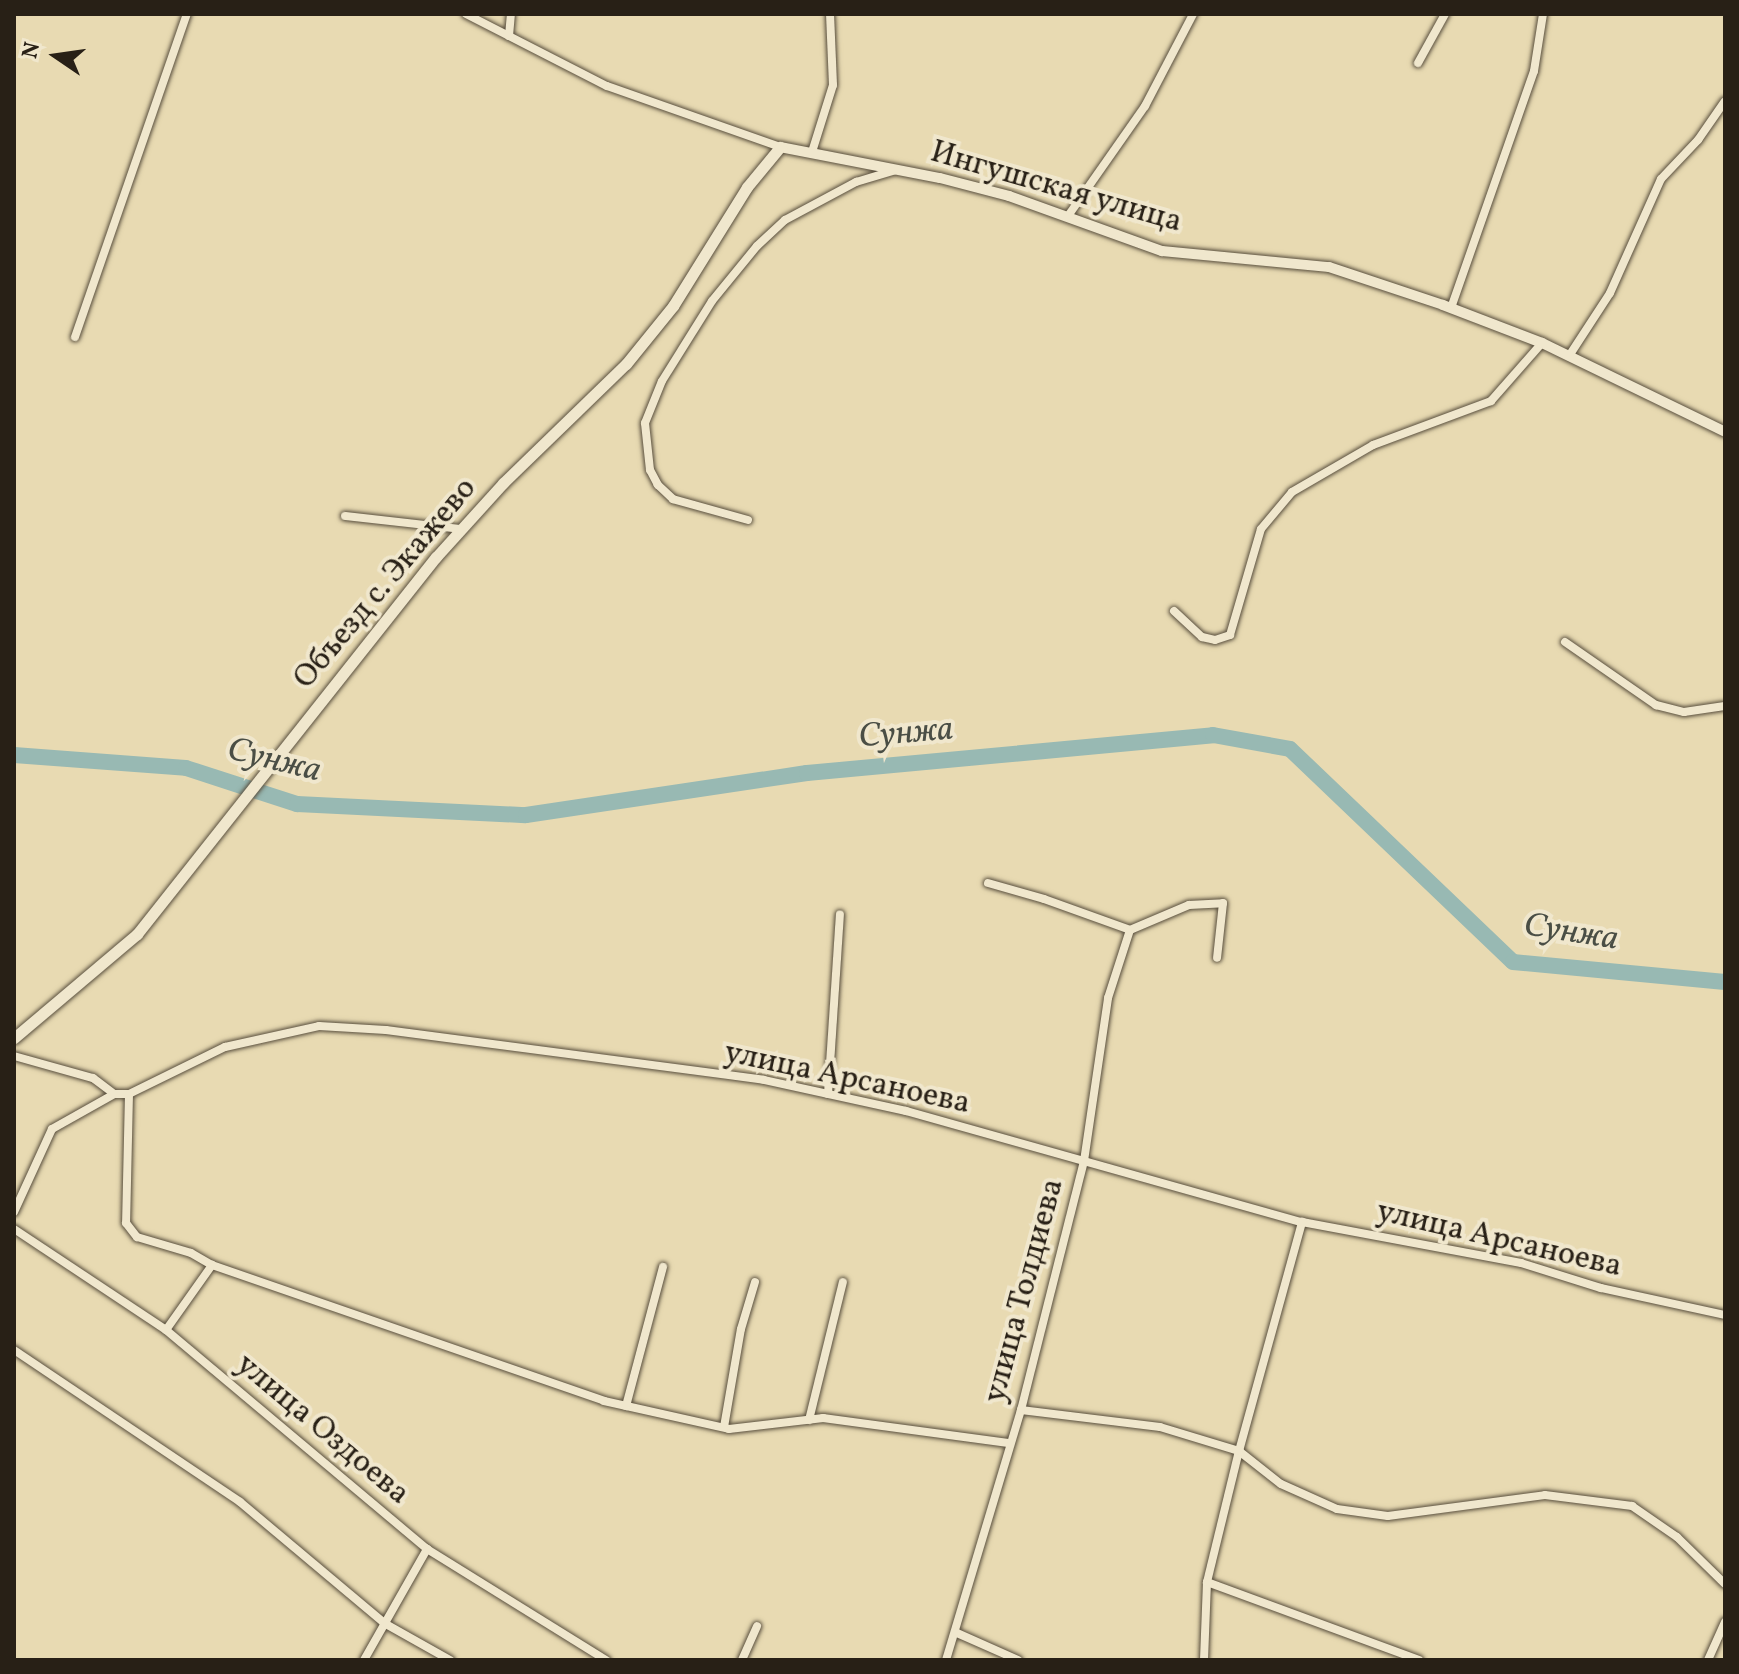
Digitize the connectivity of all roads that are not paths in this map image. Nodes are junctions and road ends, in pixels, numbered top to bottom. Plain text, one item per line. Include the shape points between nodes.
1 (187, 14) edge
2 (466, 14) edge
3 (511, 14) edge
4 (830, 14) edge
5 (1193, 14) edge
6 (1445, 14) edge
7 (1543, 14) edge
8 (509, 36) junction
9 (1418, 63) dead end
10 (1725, 101) edge
11 (780, 147) junction
12 (812, 152) junction
13 (897, 170) junction
14 (1068, 216) junction
15 (1451, 308) junction
16 (75, 337) dead end
17 (1542, 343) junction
18 (1569, 356) junction
19 (1725, 432) edge
20 (345, 516) dead end
21 (748, 520) dead end
22 (460, 529) junction
23 (1174, 611) dead end
24 (1565, 642) dead end
25 (1725, 706) edge
26 (988, 883) dead end
27 (840, 914) dead end
28 (1130, 930) junction
29 (1217, 958) dead end
30 (14, 1038) edge
31 (14, 1056) edge
32 (114, 1094) junction
33 (129, 1094) junction
34 (828, 1094) junction
35 (1084, 1161) junction
36 (14, 1212) edge
37 (1302, 1222) junction
38 (14, 1229) edge
39 (212, 1265) junction
40 (663, 1267) dead end
41 (755, 1282) dead end
42 (843, 1282) dead end
43 (1725, 1315) edge
44 (166, 1330) junction
45 (14, 1350) edge
46 (626, 1406) junction
47 (1021, 1410) junction
48 (809, 1420) junction
49 (724, 1427) junction
50 (1008, 1443) junction
51 (1239, 1451) junction
52 (427, 1549) junction
53 (1207, 1582) junction
54 (1725, 1584) edge
55 (1725, 1622) edge
56 (384, 1623) junction
57 (757, 1626) dead end
58 (957, 1633) junction
59 (364, 1660) edge
60 (450, 1660) edge
61 (606, 1660) edge
62 (742, 1660) edge
63 (946, 1660) edge
64 (1018, 1660) edge
65 (1204, 1660) edge
66 (1419, 1660) edge
67 (1708, 1660) edge

1 - 16 street
2 - 8 street, Ингушская улица
3 - 8 street
4 - 12 street via 833,85
5 - 14 street via 1145,106
6 - 9 street
7 - 15 street via 1534,71
8 - 11 street, Ингушская улица via 607,86
10 - 18 street via 1661,179 1610,293
11 - 12 street, Ингушская улица
11 - 22 main road, Объезд с. Экажево via 747,187 673,306 626,364
12 - 13 street, Ингушская улица
13 - 14 street, Ингушская улица
13 - 21 street via 856,182 785,220 712,301 662,381 645,423 650,470 658,485 673,499
14 - 15 street, Ингушская улица via 1162,251 1329,267
15 - 17 street, Ингушская улица
17 - 18 street, Ингушская улица
17 - 23 street via 1491,401 1373,445 1292,492 1261,529 1230,635 1202,637
18 - 19 street, Ингушская улица
20 - 22 street
22 - 30 main road, Объезд с. Экажево via 137,934
24 - 25 street via 1656,705 1684,712
26 - 28 street
27 - 34 street
28 - 29 street via 1189,905 1223,903
28 - 35 street, улица Толдиева via 1108,998
31 - 32 street via 93,1078
32 - 33 street, улица Арсаноева
32 - 36 street, улица Арсаноева via 52,1129
33 - 34 street, улица Арсаноева via 225,1047 319,1026 386,1030 764,1080
33 - 39 street via 126,1223 137,1237
34 - 35 street, улица Арсаноева
35 - 37 street, улица Арсаноева
35 - 47 street, улица Толдиева
37 - 43 street, улица Арсаноева via 1521,1263 1601,1288
37 - 51 street
38 - 44 street, улица Оздоева
39 - 44 street
39 - 46 street
40 - 46 street
41 - 49 street
42 - 48 street
44 - 52 street, улица Оздоева
45 - 56 street via 240,1502
46 - 49 street
47 - 50 street, улица Толдиева
47 - 51 street via 1160,1427
48 - 49 street
48 - 50 street
50 - 58 street, улица Толдиева
51 - 53 street
51 - 54 street via 1281,1484 1337,1509 1388,1516 1545,1495 1632,1506 1677,1537
52 - 56 street
52 - 61 street, улица Оздоева
53 - 65 street
53 - 66 street
55 - 67 street
56 - 59 street
56 - 60 street
57 - 62 street
58 - 63 street, улица Толдиева
58 - 64 street

